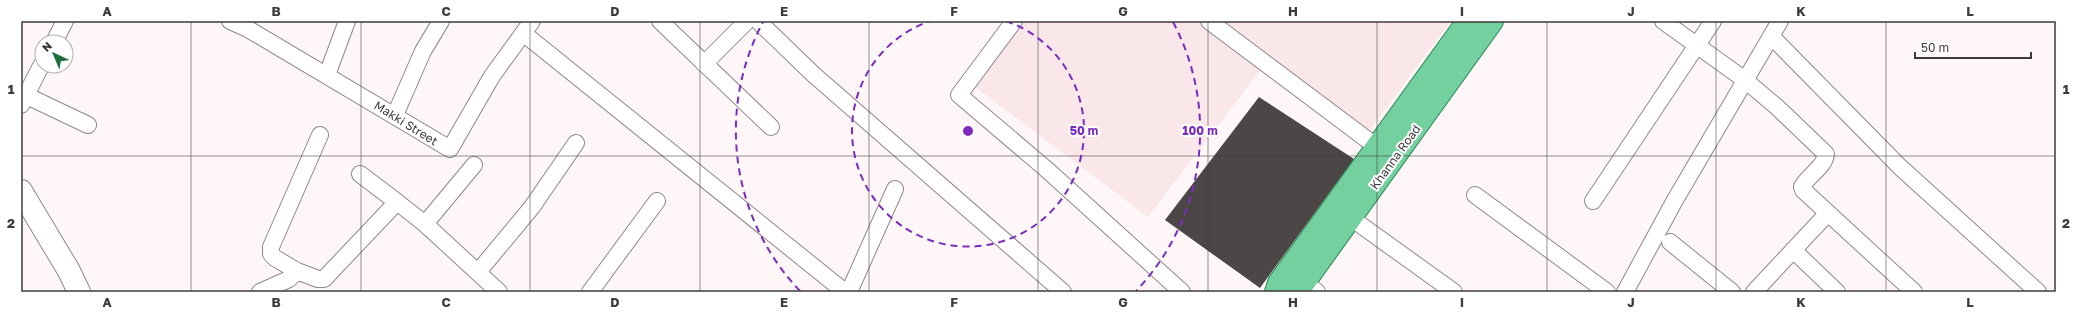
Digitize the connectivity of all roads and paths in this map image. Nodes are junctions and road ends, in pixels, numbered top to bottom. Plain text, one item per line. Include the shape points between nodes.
1 (65, 21) edge
2 (230, 21) edge
3 (347, 21) edge
4 (441, 21) edge
5 (660, 21) edge
6 (747, 21) edge
7 (758, 21) edge
8 (1014, 21) edge
9 (1209, 21) edge
10 (1468, 21) edge
11 (1492, 21) edge
12 (1663, 21) edge
13 (1713, 21) edge
14 (1780, 21) edge
15 (527, 27) edge
16 (58, 34) edge
17 (1771, 36) junction
18 (1697, 46) junction
19 (704, 64) junction
20 (37, 74) edge
21 (327, 75) junction
22 (1745, 80) junction
23 (23, 100) edge
24 (395, 115) junction
25 (88, 125) dead end
26 (771, 127) dead end
27 (320, 135) dead end
28 (576, 143) dead end
29 (1386, 153) junction
30 (474, 165) dead end
31 (360, 174) dead end
32 (895, 189) dead end
33 (21, 193) edge
34 (1475, 195) dead end
35 (657, 201) dead end
36 (1593, 201) dead end
37 (397, 202) junction
38 (1828, 213) junction
39 (1352, 218) junction
40 (425, 224) junction
41 (1670, 242) dead end
42 (1793, 250) junction
43 (298, 271) junction
44 (478, 272) junction
45 (1306, 289) edge
46 (2039, 291) edge
47 (79, 292) edge
48 (260, 292) edge
49 (499, 292) edge
50 (590, 292) edge
51 (845, 292) edge
52 (849, 292) edge
53 (1063, 292) edge
54 (1182, 292) edge
55 (1276, 292) edge
56 (1454, 292) edge
57 (1607, 292) edge
58 (1625, 292) edge
59 (1732, 292) edge
60 (1754, 292) edge
61 (1837, 292) edge
62 (1914, 292) edge

1 - 16 street
2 - 21 street, Makki Street
3 - 21 street
4 - 24 street via 422,51
5 - 19 street
6 - 19 street
7 - 53 street via 813,74
8 - 54 street via 959,95 1045,168
9 - 29 street
10 - 29 main road, Khanna Road
11 - 29 main road, Khanna Road
12 - 18 street
13 - 18 street
14 - 17 street
15 - 24 street, Makki Street via 492,76 450,149
15 - 51 street
17 - 22 street
17 - 46 street via 1900,167
18 - 22 street
18 - 36 street
19 - 26 street
20 - 23 street
21 - 24 street, Makki Street
22 - 38 street via 1826,154 1824,161 1804,181 1802,187
22 - 58 street
23 - 25 street
27 - 43 street via 271,247 271,254 275,258
28 - 44 street via 532,207
29 - 39 main road, Khanna Road
29 - 55 main road, Khanna Road via 1279,283
30 - 40 street
31 - 37 street
32 - 52 street
33 - 47 street
34 - 57 street
35 - 50 street
37 - 40 street
37 - 43 street via 324,279
38 - 42 street
38 - 62 street
39 - 45 main road, Khanna Road
39 - 56 street
40 - 44 street
41 - 59 street
42 - 60 street
42 - 61 street
43 - 48 street via 289,279
44 - 49 street

